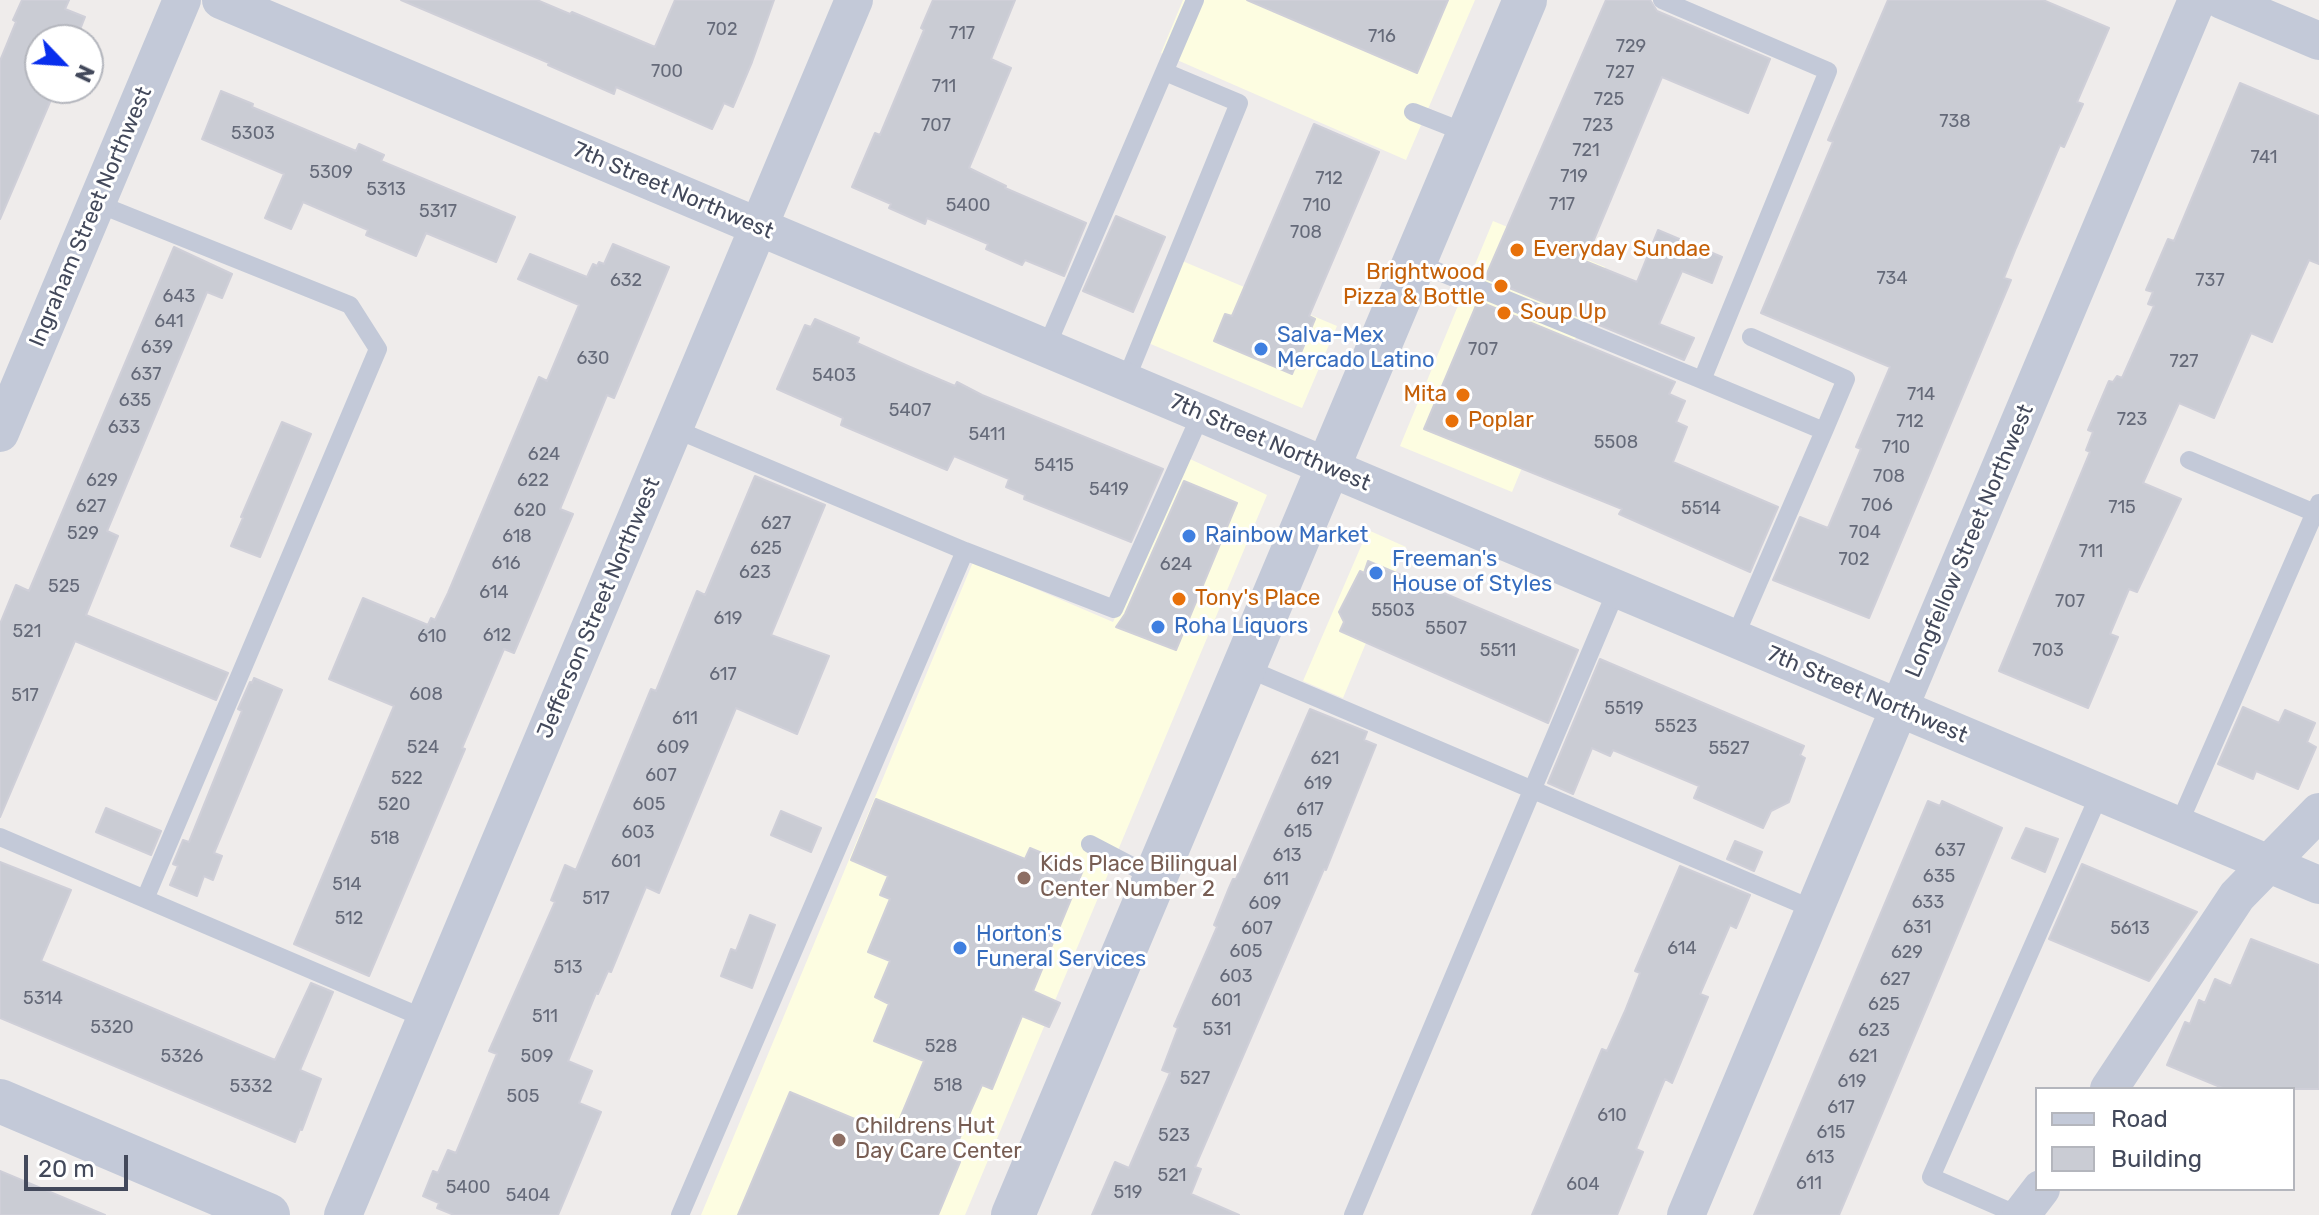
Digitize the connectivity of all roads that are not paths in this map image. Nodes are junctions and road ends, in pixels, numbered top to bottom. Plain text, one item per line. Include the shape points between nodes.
1 (182, 0) edge
2 (221, 0) edge
3 (854, 0) edge
4 (1195, 0) edge
5 (1525, 0) edge
6 (1662, 0) edge
7 (2197, 0) edge
8 (2222, 0) edge
9 (2319, 41) edge
10 (1165, 72) junction
11 (1413, 112) dead end
12 (1469, 134) junction
13 (96, 203) junction
14 (758, 227) junction
15 (1415, 262) junction
16 (1751, 337) dead end
17 (1046, 348) junction
18 (1702, 380) junction
19 (1125, 382) junction
20 (1201, 414) junction
21 (675, 429) junction
22 (1824, 431) junction
23 (0, 433) edge
24 (2189, 460) dead end
25 (1328, 467) junction
26 (2317, 508) edge
27 (965, 551) junction
28 (1617, 589) junction
29 (1734, 639) junction
30 (1244, 667) junction
31 (1899, 708) junction
32 (1533, 790) junction
33 (2100, 793) junction
34 (2319, 812) edge
35 (2178, 826) junction
36 (0, 837) edge
37 (1090, 844) dead end
38 (2268, 864) junction
39 (1155, 878) junction
40 (2319, 885) edge
41 (145, 899) junction
42 (1815, 910) junction
43 (426, 1019) junction
44 (2110, 1087) edge
45 (0, 1101) edge
46 (2039, 1191) edge
47 (268, 1215) edge
48 (343, 1215) edge
49 (680, 1215) edge
50 (1013, 1215) edge
51 (1353, 1215) edge
52 (1686, 1215) edge
53 (2020, 1215) edge

1 - 13 street, Ingraham Street Northwest
2 - 14 street, 7th Street Northwest
3 - 14 street, Jefferson Street Northwest
4 - 10 lane
5 - 12 street
6 - 18 lane via 1828,71
7 - 31 street, Longfellow Street Northwest
8 - 9 street
10 - 17 lane
10 - 19 lane via 1239,103
11 - 12 lane
12 - 15 street
13 - 23 street, Ingraham Street Northwest
13 - 41 lane via 350,305 378,349
14 - 17 street, 7th Street Northwest
14 - 21 street, Jefferson Street Northwest
15 - 18 lane
15 - 25 street
16 - 22 lane via 1846,379
17 - 19 street, 7th Street Northwest
18 - 22 lane
19 - 20 street, 7th Street Northwest
20 - 25 street, 7th Street Northwest
20 - 27 lane via 1114,609
21 - 27 lane
21 - 43 street, Jefferson Street Northwest
22 - 29 lane
24 - 26 lane
25 - 28 street, 7th Street Northwest
25 - 30 street
26 - 35 lane
27 - 49 lane
28 - 29 street, 7th Street Northwest
28 - 32 lane
29 - 31 street, 7th Street Northwest
30 - 32 lane
30 - 39 street
31 - 33 street, 7th Street Northwest
31 - 42 street, Longfellow Street Northwest
32 - 42 lane
32 - 51 lane
33 - 35 street, 7th Street Northwest
33 - 53 lane via 1931,1177
34 - 38 street
35 - 38 street, 7th Street Northwest
36 - 41 lane
37 - 39 lane
38 - 40 street, 7th Street Northwest
38 - 44 street via 2230,907
39 - 50 street
41 - 43 lane
42 - 52 street, Longfellow Street Northwest
43 - 48 street, Jefferson Street Northwest
45 - 47 street
46 - 53 street

